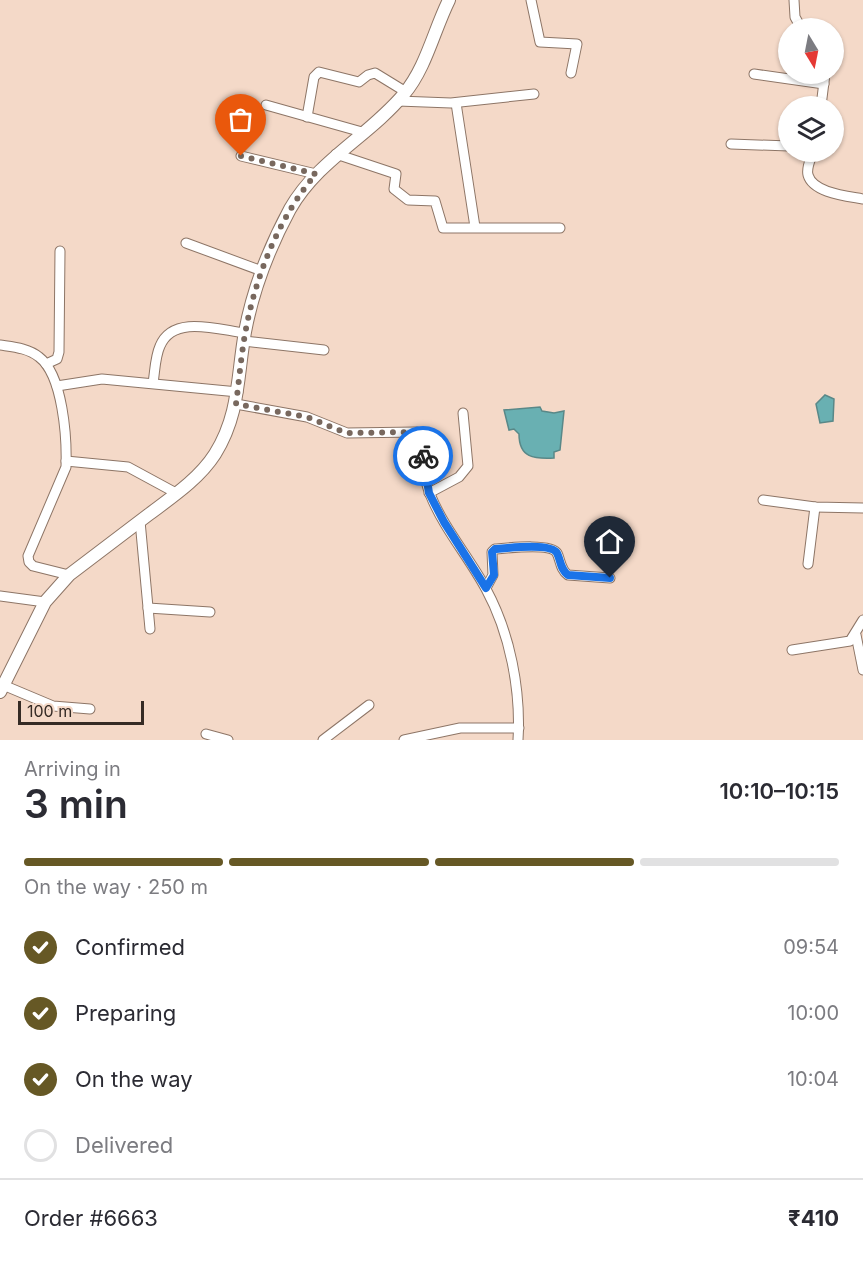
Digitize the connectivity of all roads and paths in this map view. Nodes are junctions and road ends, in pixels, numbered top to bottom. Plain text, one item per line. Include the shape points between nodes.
1 (449, 0) edge
2 (531, 0) edge
3 (794, 0) edge
4 (796, 18) edge
5 (571, 73) dead end
6 (754, 74) dead end
7 (778, 77) edge
8 (824, 84) edge
9 (534, 94) dead end
10 (822, 96) edge
11 (402, 97) junction
12 (456, 103) junction
13 (266, 105) dead end
14 (308, 117) junction
15 (362, 132) junction
16 (731, 144) dead end
17 (778, 146) edge
18 (336, 154) junction
19 (241, 156) dead end
20 (809, 162) edge
21 (316, 174) junction
22 (863, 199) edge
23 (475, 227) junction
24 (560, 228) dead end
25 (186, 243) dead end
26 (60, 251) dead end
27 (262, 271) junction
28 (244, 337) junction
29 (0, 345) edge
30 (324, 350) dead end
31 (46, 364) junction
32 (153, 383) junction
33 (57, 386) junction
34 (237, 398) junction
35 (463, 413) dead end
36 (66, 461) junction
37 (429, 493) junction
38 (176, 494) junction
39 (763, 500) dead end
40 (815, 507) junction
41 (863, 508) edge
42 (140, 521) junction
43 (808, 564) dead end
44 (69, 575) junction
45 (610, 578) dead end
46 (486, 588) junction
47 (0, 596) edge
48 (45, 602) junction
49 (148, 608) junction
50 (210, 612) dead end
51 (863, 620) edge
52 (150, 629) dead end
53 (856, 635) junction
54 (792, 650) dead end
55 (863, 670) edge
56 (2, 688) edge
57 (369, 705) dead end
58 (90, 709) dead end
59 (519, 728) junction
60 (207, 734) dead end
61 (228, 740) edge
62 (323, 740) edge
63 (404, 740) edge
64 (518, 740) edge

1 - 11 street via 418,74
2 - 5 street via 540,42 577,44
3 - 4 street
6 - 7 street
8 - 10 street
9 - 12 street
11 - 12 street
11 - 14 street via 375,73 359,82 319,72 314,77
11 - 15 street
12 - 23 street
13 - 14 street
14 - 15 street
15 - 18 street
16 - 17 street
18 - 21 street
18 - 23 street via 396,174 394,189 408,200 435,201 443,228
19 - 21 street
20 - 22 street via 812,182 830,192
21 - 27 street via 291,208
23 - 24 street
25 - 27 street
26 - 31 street via 59,352 57,358
27 - 28 street
28 - 30 street
28 - 32 street via 187,326 170,333 159,348
28 - 34 street
29 - 31 street via 31,352
31 - 33 street
32 - 33 street via 102,379
32 - 34 street
33 - 36 street
34 - 37 street via 307,417 346,433 417,432 421,436
34 - 38 street via 228,429 214,455
35 - 37 street via 468,466 459,477
36 - 38 street via 128,467
36 - 44 street via 64,476 28,556 33,566
37 - 46 street
38 - 42 street
39 - 40 street
40 - 41 street
40 - 43 street
42 - 44 street
42 - 49 street
44 - 48 street
45 - 46 street via 568,575 557,552 549,548 495,549 494,575
46 - 59 street via 509,651
47 - 48 street
48 - 56 street
49 - 50 street
49 - 52 street
51 - 53 street
53 - 54 street via 847,642
53 - 55 street
56 - 58 street via 53,706
57 - 62 street
59 - 63 street via 460,728
59 - 64 street
60 - 61 street

